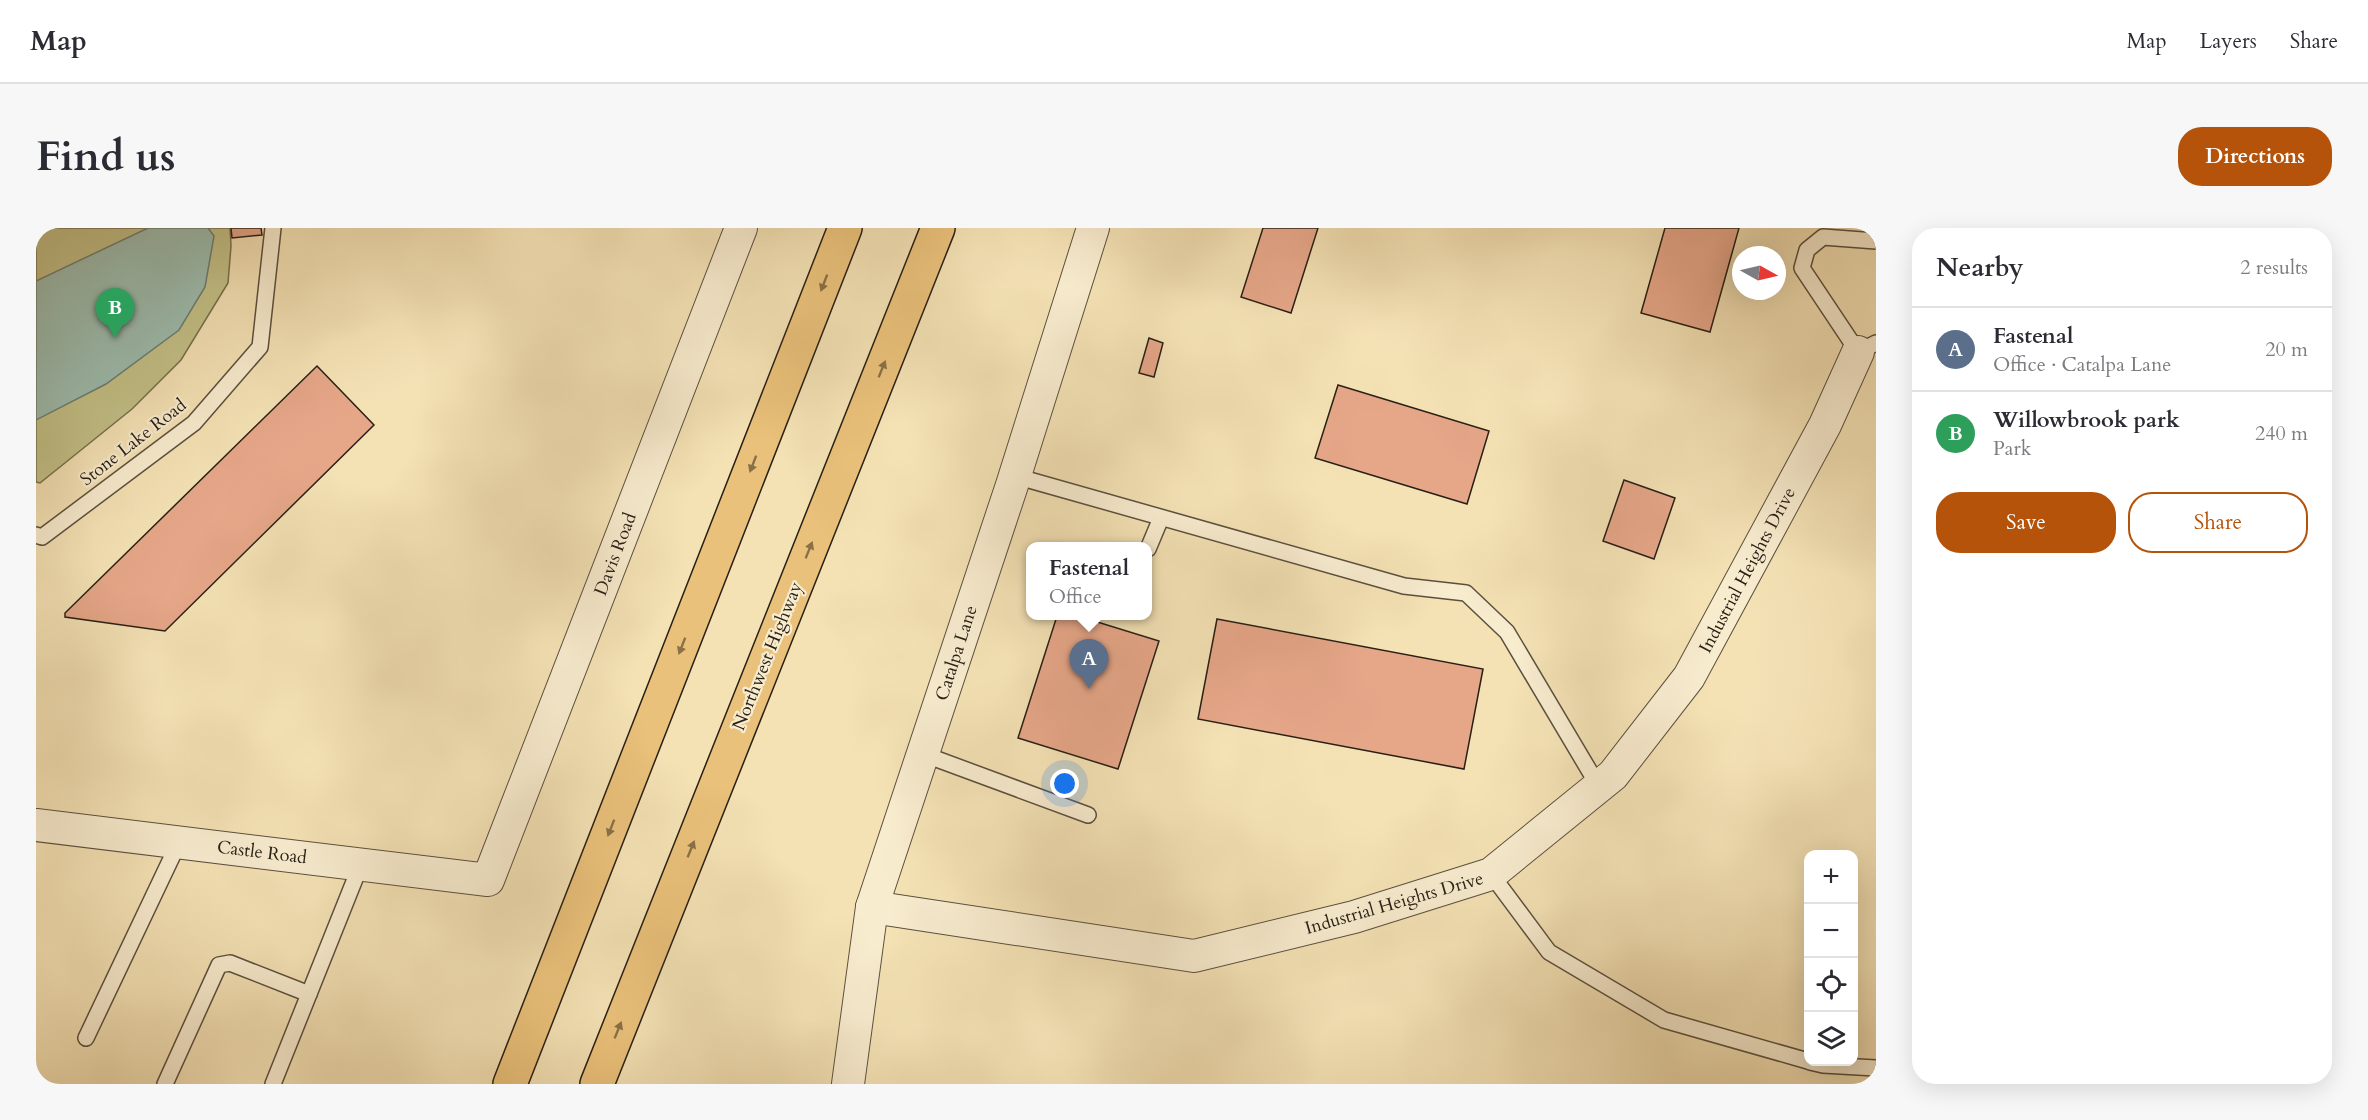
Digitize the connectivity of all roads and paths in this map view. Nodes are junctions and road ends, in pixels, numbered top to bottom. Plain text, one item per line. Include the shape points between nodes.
1 (273, 228) edge
2 (741, 228) edge
3 (845, 228) edge
4 (938, 228) edge
5 (1093, 228) edge
6 (1876, 241) edge
7 (1867, 348) edge
8 (1015, 476) junction
9 (1161, 518) junction
10 (36, 535) edge
11 (1151, 542) edge
12 (923, 754) junction
13 (1599, 787) junction
14 (1088, 815) dead end
15 (36, 825) edge
16 (179, 842) junction
17 (361, 864) junction
18 (1491, 874) junction
19 (488, 880) joint
20 (872, 907) junction
21 (309, 994) junction
22 (86, 1038) dead end
23 (1804, 1060) edge
24 (1841, 1066) edge
25 (1876, 1068) edge
26 (165, 1084) edge
27 (273, 1084) edge
28 (510, 1084) edge
29 (597, 1084) edge
30 (848, 1084) edge

1 - 10 lane, Stone Lake Road via 260,347 194,423 42,537
2 - 19 street, Davis Road
3 -> 28 main road
29 -> 4 main road, Northwest Highway
5 - 8 street, Catalpa Lane
6 - 7 lane via 1823,237 1808,250 1803,268
7 - 13 street, Industrial Heights Drive via 1689,677 1613,775
8 - 9 lane
8 - 12 street, Catalpa Lane
9 - 11 lane
9 - 13 lane via 1404,586 1466,593 1508,632
12 - 14 lane
12 - 20 street, Catalpa Lane
13 - 18 street, Industrial Heights Drive
15 - 16 street, Castle Road
16 - 17 street, Castle Road
16 - 22 lane
17 - 19 street, Castle Road
17 - 21 lane
18 - 20 street, Industrial Heights Drive via 1354,917 1194,956
18 - 23 lane via 1549,952 1664,1020
20 - 30 street, Catalpa Lane
21 - 26 lane via 230,963 219,965
21 - 27 lane
24 - 25 lane

